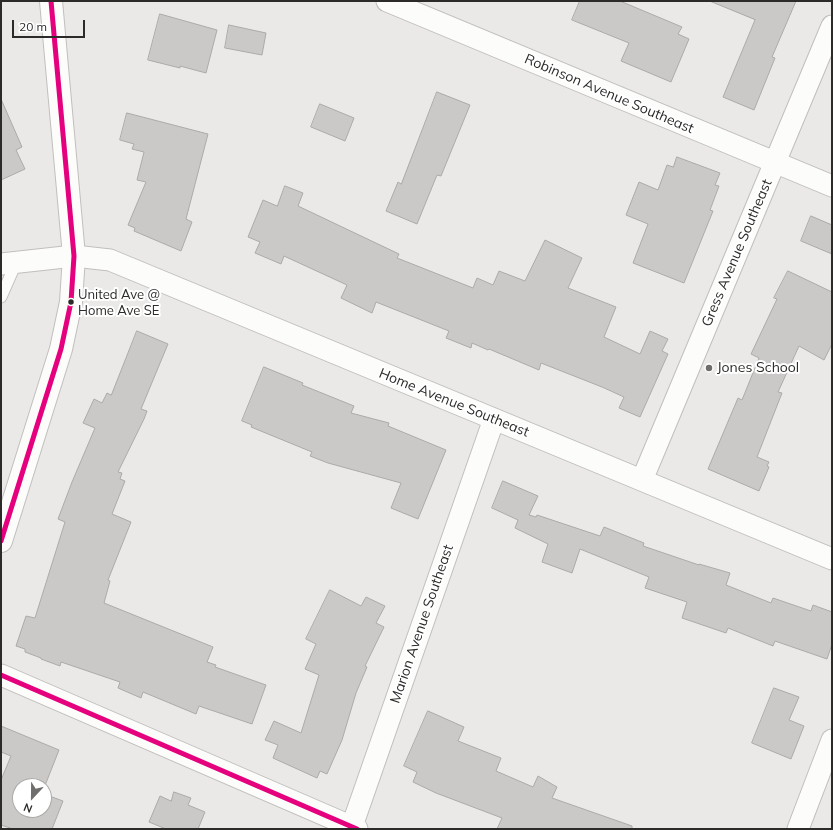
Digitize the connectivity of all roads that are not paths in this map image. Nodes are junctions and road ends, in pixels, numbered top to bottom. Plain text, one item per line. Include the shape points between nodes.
1 (51, 1) edge
2 (387, 1) edge
3 (832, 26) edge
4 (775, 162) junction
5 (832, 186) edge
6 (74, 256) junction
7 (8, 263) edge
8 (1, 297) edge
9 (494, 419) junction
10 (642, 480) junction
11 (1, 541) edge
12 (832, 559) edge
13 (1, 675) edge
14 (832, 740) edge
15 (353, 828) edge
16 (798, 829) edge

1 - 6 street
2 - 4 street, Robinson Avenue Southeast
3 - 4 street, Gress Avenue Southeast
4 - 5 street, Robinson Avenue Southeast
4 - 10 street, Gress Avenue Southeast
6 - 7 street, Home Avenue Southeast
6 - 9 street, Home Avenue Southeast via 110,260
6 - 11 street via 71,302 61,349
7 - 8 lane
9 - 10 street, Home Avenue Southeast
9 - 15 street, Marion Avenue Southeast
10 - 12 street, Home Avenue Southeast
13 - 15 street
14 - 16 street

